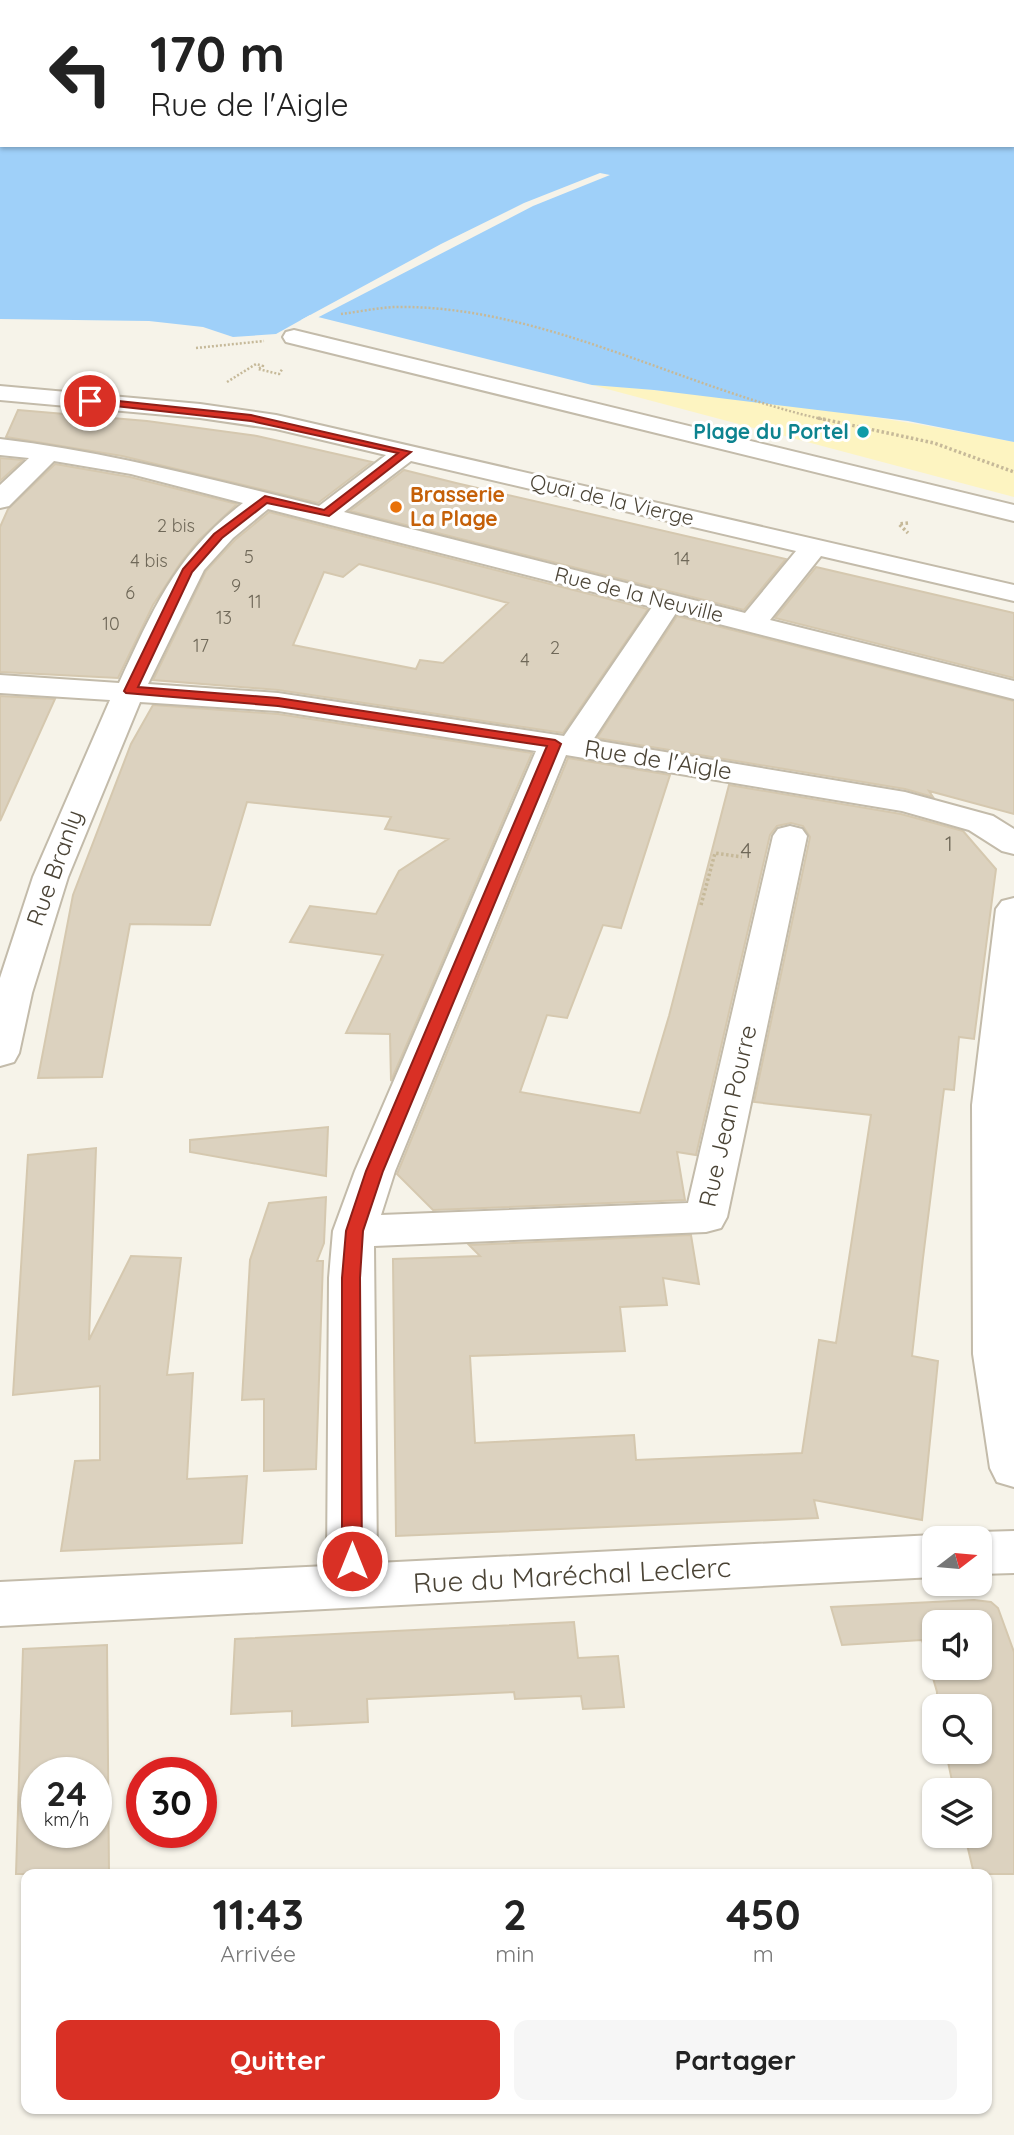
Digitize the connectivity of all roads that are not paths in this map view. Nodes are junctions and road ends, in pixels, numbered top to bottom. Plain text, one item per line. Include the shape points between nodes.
1 (294, 337) road end
2 (0, 393) edge
3 (0, 447) edge
4 (49, 452) junction
5 (406, 452) junction
6 (265, 499) junction
7 (0, 500) edge
8 (1014, 513) edge
9 (326, 514) junction
10 (814, 547) junction
11 (1014, 593) edge
12 (669, 603) junction
13 (752, 623) junction
14 (0, 684) edge
15 (1014, 690) edge
16 (131, 691) junction
17 (564, 745) junction
18 (1013, 841) edge
19 (787, 850) road end
20 (1014, 909) edge
21 (0, 1053) edge
22 (354, 1231) junction
23 (1014, 1468) edge
24 (1014, 1552) edge
25 (992, 1553) edge
26 (922, 1557) edge
27 (352, 1587) junction
28 (0, 1604) edge

1 - 8 street
2 - 5 street, Quai de la Vierge via 231,415
3 - 4 street, Rue de la Neuville
4 - 6 street, Rue de la Neuville
4 - 7 street
5 - 9 street
5 - 10 street, Quai de la Vierge
6 - 9 street, Rue de la Neuville
6 - 16 street, Rue Branly via 195,559
9 - 12 street, Rue de la Neuville
10 - 11 street, Quai de la Vierge
10 - 13 street
12 - 13 street, Rue de la Neuville
12 - 17 street
13 - 15 street, Rue de la Neuville
14 - 16 street, Rue de l'Aigle
16 - 17 street, Rue de l'Aigle via 278,702
16 - 21 street, Rue Branly via 90,775 37,913
17 - 18 street, Rue de l'Aigle via 905,802 981,823
17 - 22 street via 375,1171
19 - 22 street, Rue Jean Pourre via 706,1217
20 - 23 street via 992,1105 992,1145 995,1354
22 - 27 street
24 - 25 street
26 - 27 street, Rue du Maréchal Leclerc
27 - 28 street, Rue du Maréchal Leclerc

